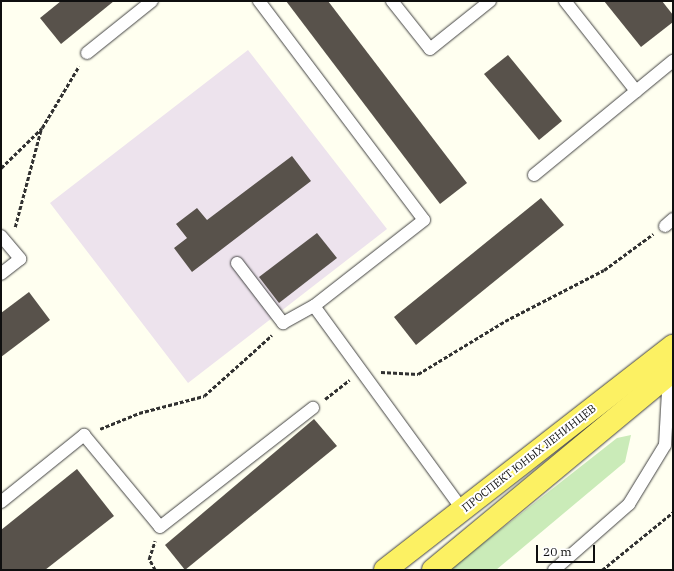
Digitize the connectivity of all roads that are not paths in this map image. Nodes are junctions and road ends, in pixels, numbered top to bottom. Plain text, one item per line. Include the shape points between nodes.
1 (152, 1) edge
2 (259, 1) edge
3 (392, 1) edge
4 (490, 1) edge
5 (565, 1) edge
6 (88, 53) road end
7 (673, 61) edge
8 (636, 91) junction
9 (534, 175) dead end
10 (1, 236) edge
11 (237, 263) dead end
12 (1, 274) edge
13 (314, 306) junction
14 (673, 346) edge
15 (671, 373) edge
16 (313, 408) road end
17 (1, 502) edge
18 (462, 510) junction
19 (385, 570) edge
20 (433, 570) edge
21 (554, 570) edge

1 - 6 lane
2 - 13 lane via 424,220
3 - 4 lane via 430,50
5 - 8 lane
7 - 8 lane
8 - 9 lane
10 - 12 lane via 20,259
11 - 13 lane via 284,323
13 - 18 lane
14 - 18 main road, ПРОСПЕКТ ЮНЫХ ЛЕНИНЦЕВ
15 - 20 main road, ПРОСПЕКТ ЮНЫХ ЛЕНИНЦЕВ
15 - 21 lane via 665,445 629,504
16 - 17 lane via 160,527 84,435
18 - 19 main road, ПРОСПЕКТ ЮНЫХ ЛЕНИНЦЕВ

